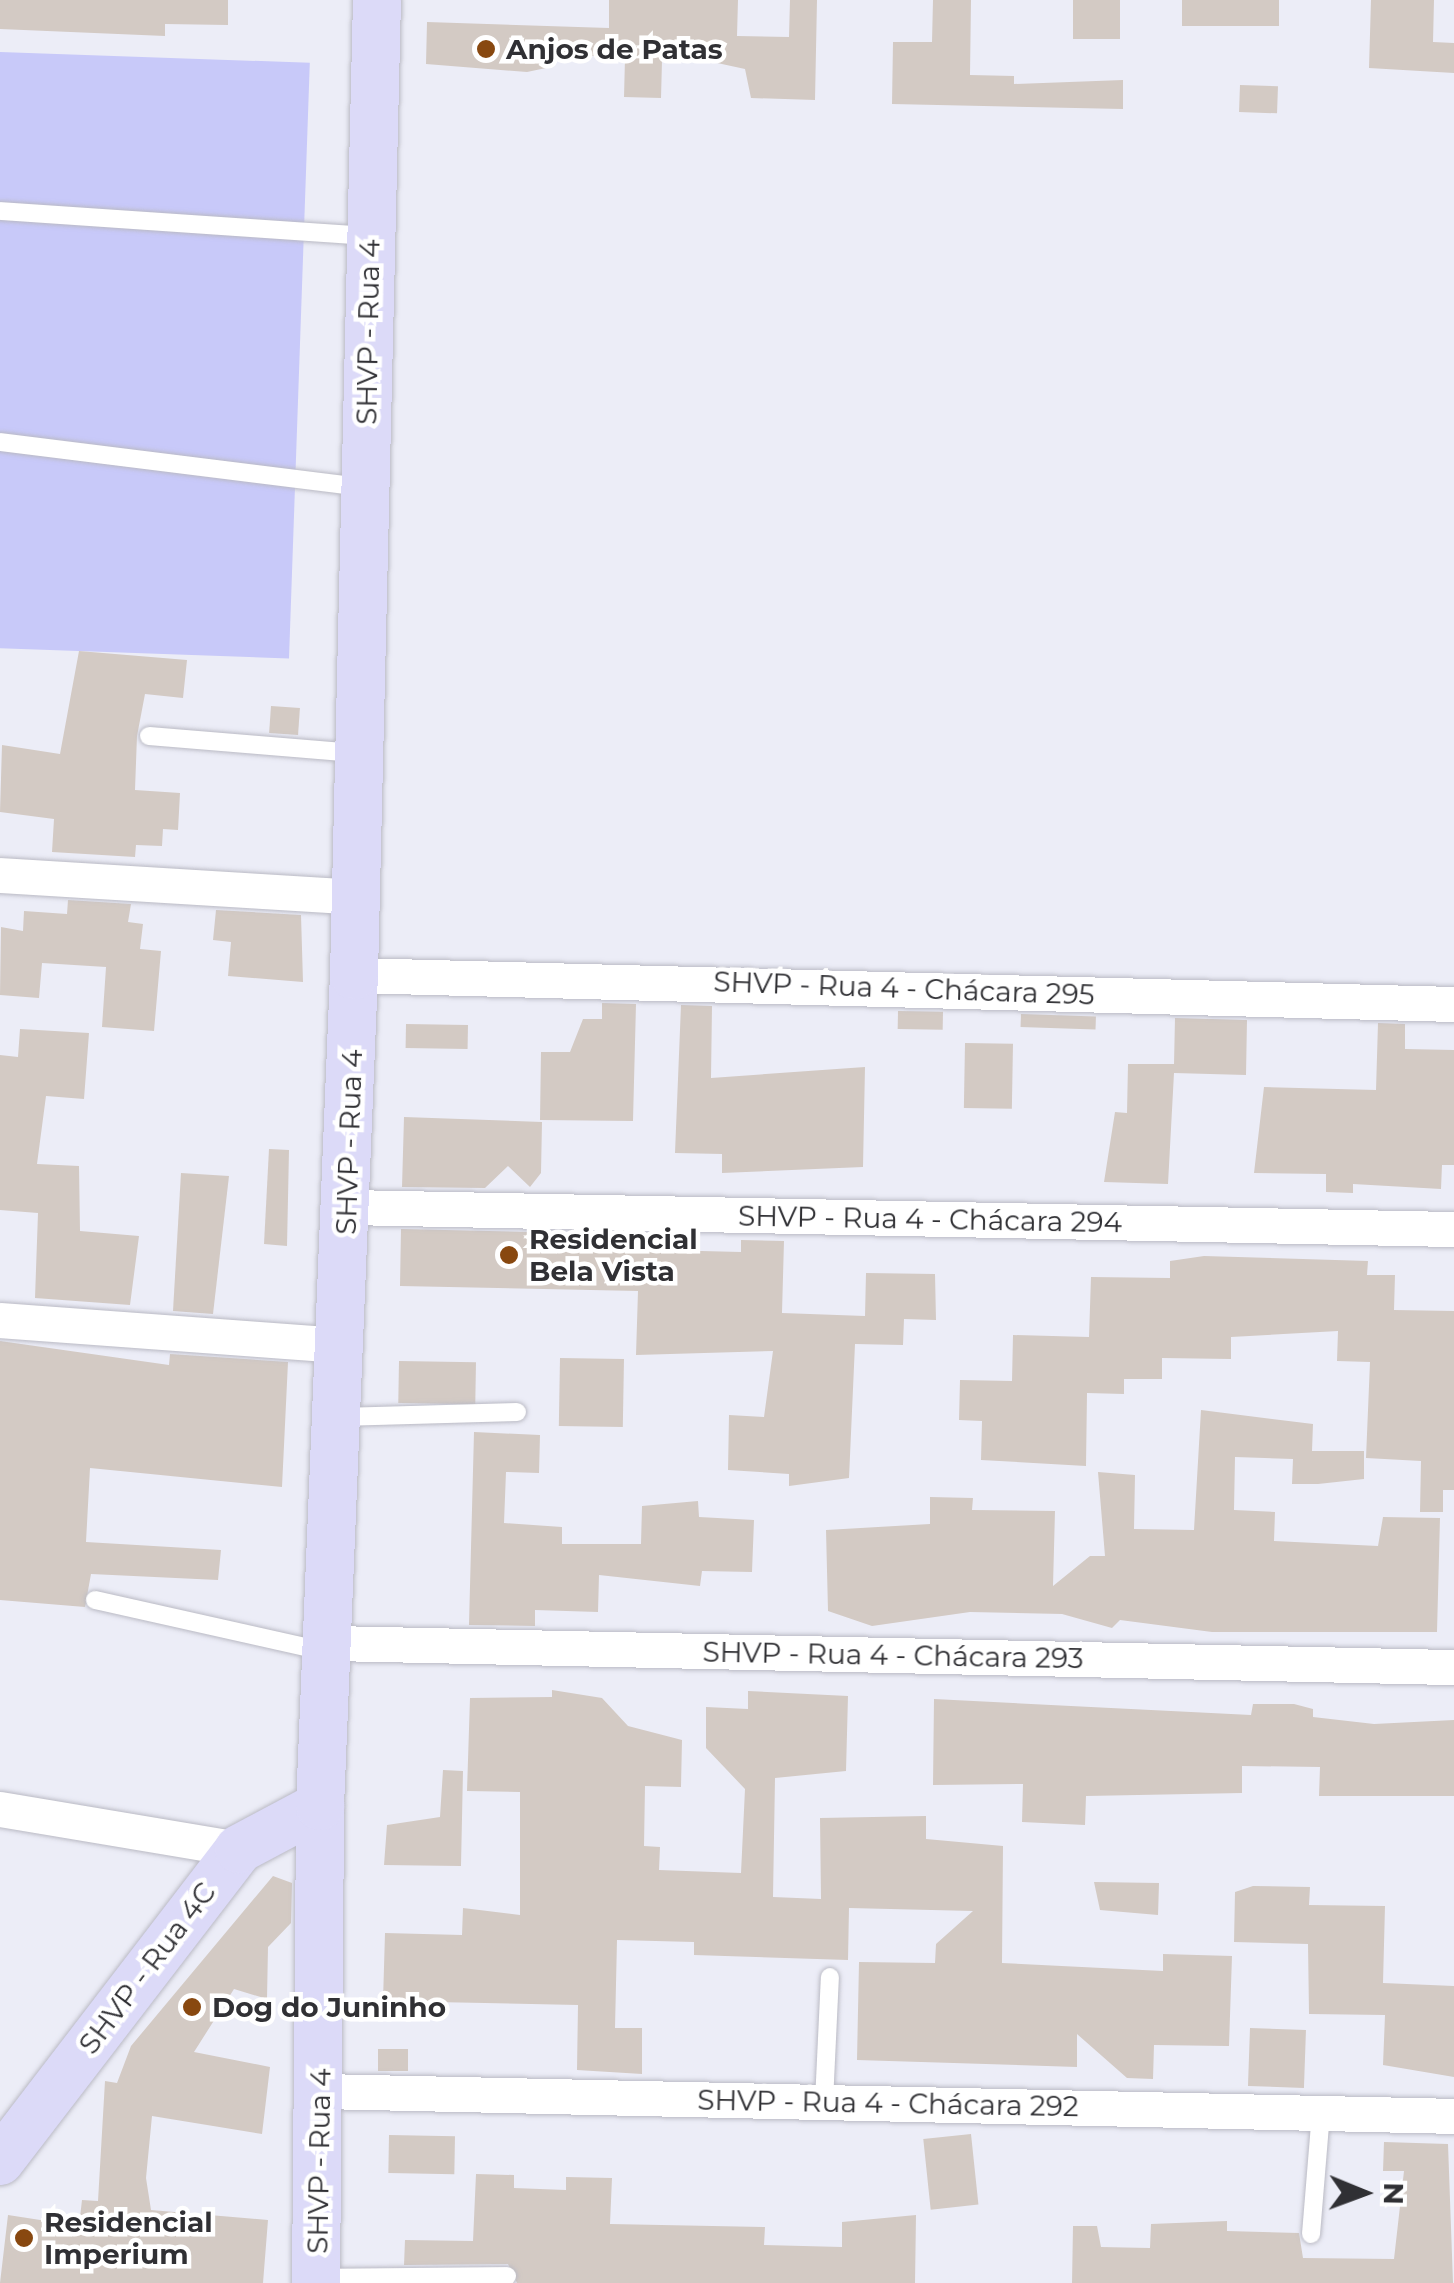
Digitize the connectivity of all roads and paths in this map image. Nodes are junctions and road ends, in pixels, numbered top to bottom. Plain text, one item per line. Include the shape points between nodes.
1 (377, 0) edge
2 (0, 211) edge
3 (370, 236) junction
4 (0, 442) edge
5 (364, 487) junction
6 (149, 736) dead end
7 (359, 753) junction
8 (0, 875) edge
9 (356, 898) junction
10 (354, 975) junction
11 (1454, 1004) edge
12 (347, 1207) junction
13 (1454, 1229) edge
14 (0, 1320) edge
15 (342, 1345) junction
16 (517, 1412) dead end
17 (340, 1417) junction
18 (95, 1600) dead end
19 (332, 1648) junction
20 (1454, 1667) edge
21 (320, 1806) junction
22 (0, 1809) edge
23 (239, 1849) junction
24 (830, 1977) dead end
25 (321, 2091) junction
26 (824, 2102) junction
27 (1321, 2113) junction
28 (1454, 2116) edge
29 (0, 2161) edge
30 (1311, 2234) dead end
31 (507, 2276) dead end
32 (316, 2280) edge

1 - 3 street, SHVP - Rua 4
2 - 3 lane
3 - 5 street, SHVP - Rua 4
4 - 5 lane
5 - 7 street, SHVP - Rua 4
6 - 7 lane
7 - 9 street, SHVP - Rua 4
8 - 9 street
9 - 10 street, SHVP - Rua 4
10 - 11 street, SHVP - Rua 4 - Chácara 295
10 - 12 street, SHVP - Rua 4
12 - 13 street, SHVP - Rua 4 - Chácara 294
12 - 15 street, SHVP - Rua 4
14 - 15 street
15 - 17 street, SHVP - Rua 4
16 - 17 lane
17 - 19 street, SHVP - Rua 4
18 - 19 lane
19 - 20 street, SHVP - Rua 4 - Chácara 293
19 - 21 street, SHVP - Rua 4
21 - 23 street, SHVP - Rua 4C
21 - 25 street, SHVP - Rua 4
22 - 23 street
23 - 29 street, SHVP - Rua 4C
24 - 26 lane
25 - 26 street, SHVP - Rua 4 - Chácara 292
25 - 32 street, SHVP - Rua 4
26 - 27 street, SHVP - Rua 4 - Chácara 292
27 - 28 street, SHVP - Rua 4 - Chácara 292
27 - 30 lane
31 - 32 lane

